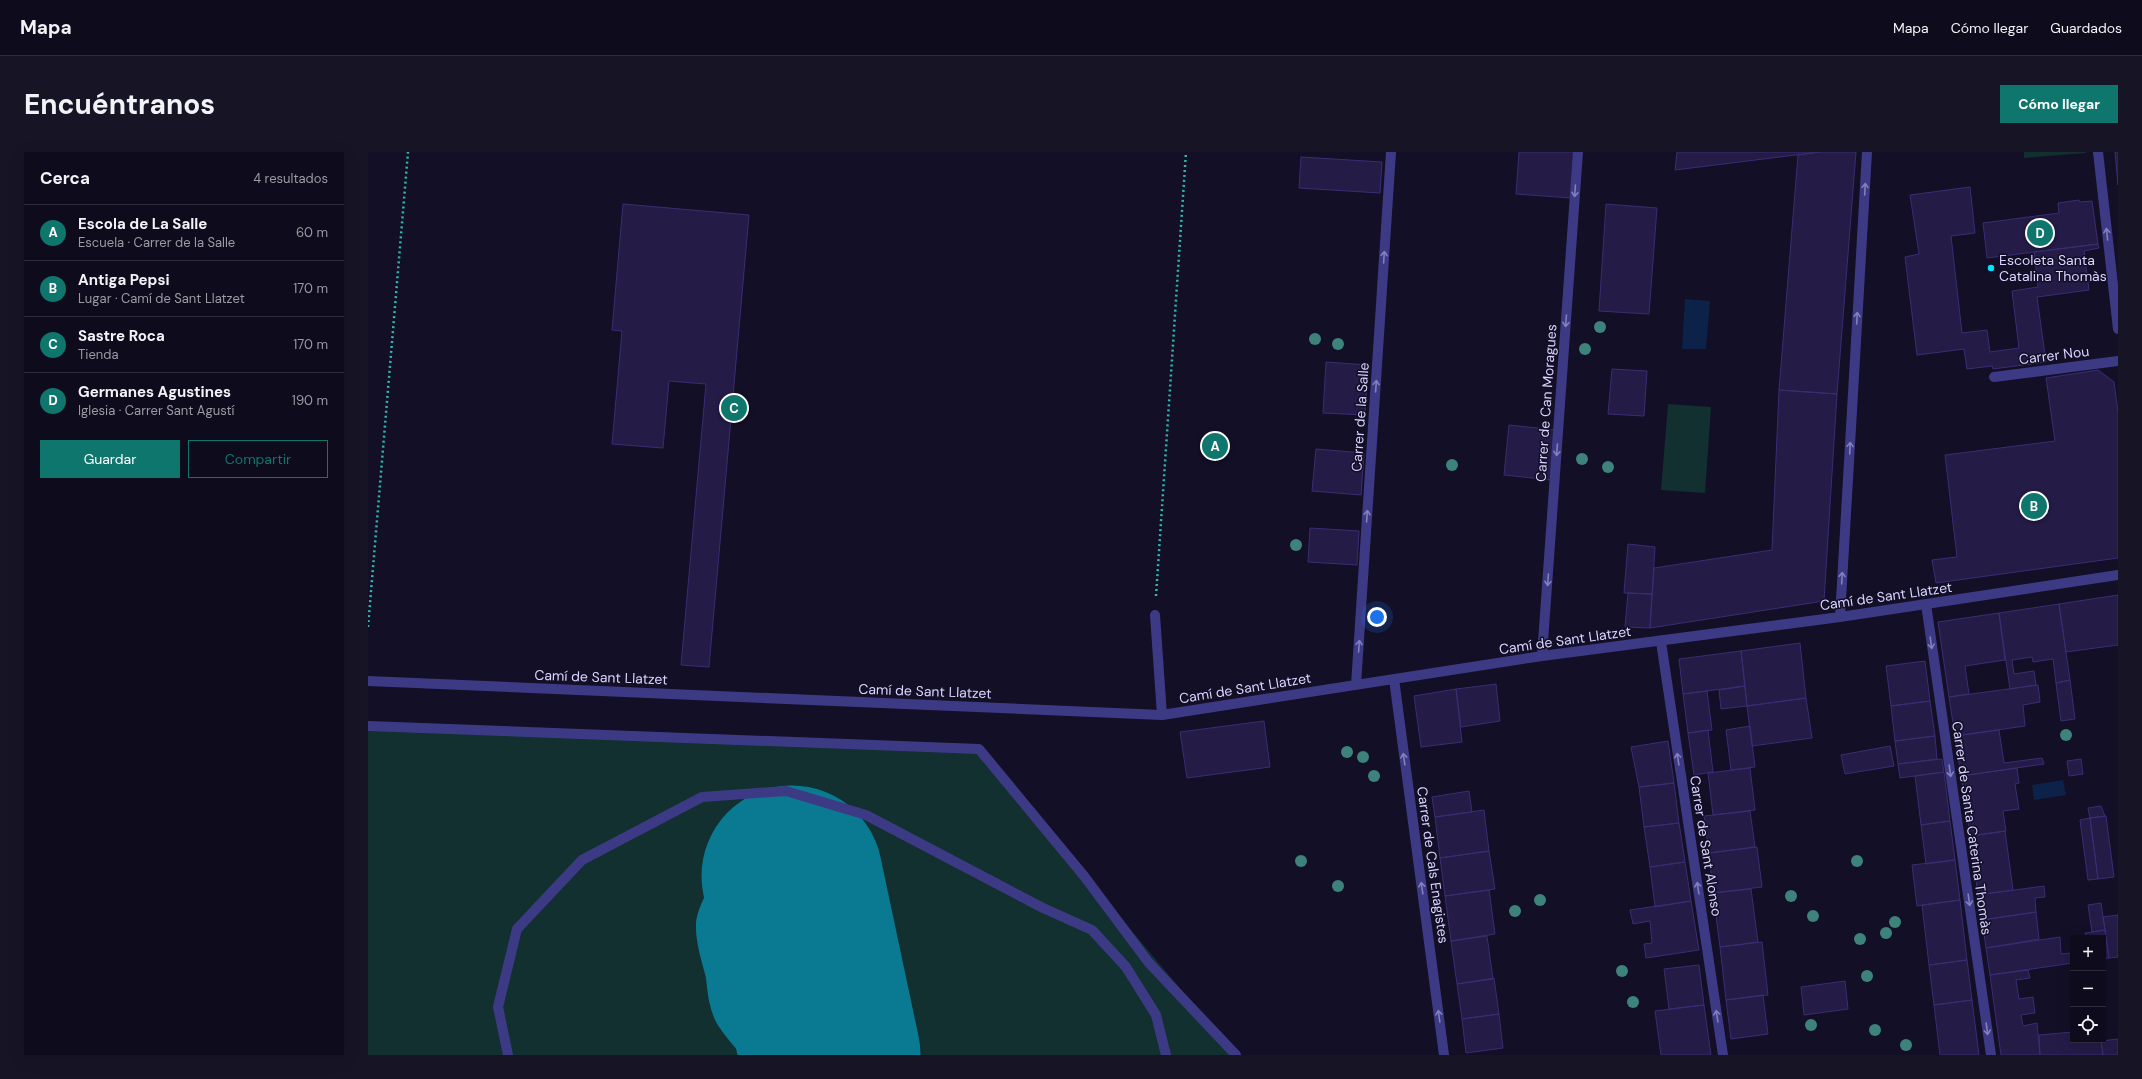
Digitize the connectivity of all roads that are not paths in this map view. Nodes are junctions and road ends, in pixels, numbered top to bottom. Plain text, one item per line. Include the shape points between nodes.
1 (1391, 152) edge
2 (1578, 152) edge
3 (1867, 152) edge
4 (2098, 152) edge
5 (2118, 329) edge
6 (2118, 361) edge
7 (1994, 377) dead end
8 (2118, 575) edge
9 (1926, 604) junction
10 (1155, 615) road end
11 (1840, 617) junction
12 (1661, 642) junction
13 (1542, 656) junction
14 (1394, 679) junction
15 (368, 681) edge
16 (1356, 685) junction
17 (1162, 715) junction
18 (368, 726) edge
19 (508, 1055) edge
20 (1166, 1055) edge
21 (1236, 1055) edge
22 (1444, 1055) edge
23 (1723, 1055) edge
24 (1991, 1055) edge

16 -> 1 street, Carrer de la Salle
2 -> 13 street, Carrer de Can Moragues
11 -> 3 street
5 -> 4 street
6 - 7 street, Carrer Nou
8 - 9 street, Camí de Sant Llatzet
9 - 11 street, Camí de Sant Llatzet
9 -> 24 street, Carrer de Santa Caterina Thomàs
10 - 17 street
11 - 12 street, Camí de Sant Llatzet
12 - 13 street, Camí de Sant Llatzet
23 -> 12 street, Carrer de Sant Alonso
13 - 14 street, Camí de Sant Llatzet
14 - 16 street, Camí de Sant Llatzet
22 -> 14 street, Carrer de Cals Enagistes
15 - 17 street, Camí de Sant Llatzet
16 - 17 street, Camí de Sant Llatzet
18 - 21 street via 979,749 1084,876 1149,963
19 - 20 street via 498,1007 517,929 582,860 702,797 786,791 866,815 1043,908 1092,930 1126,967 1156,1015

